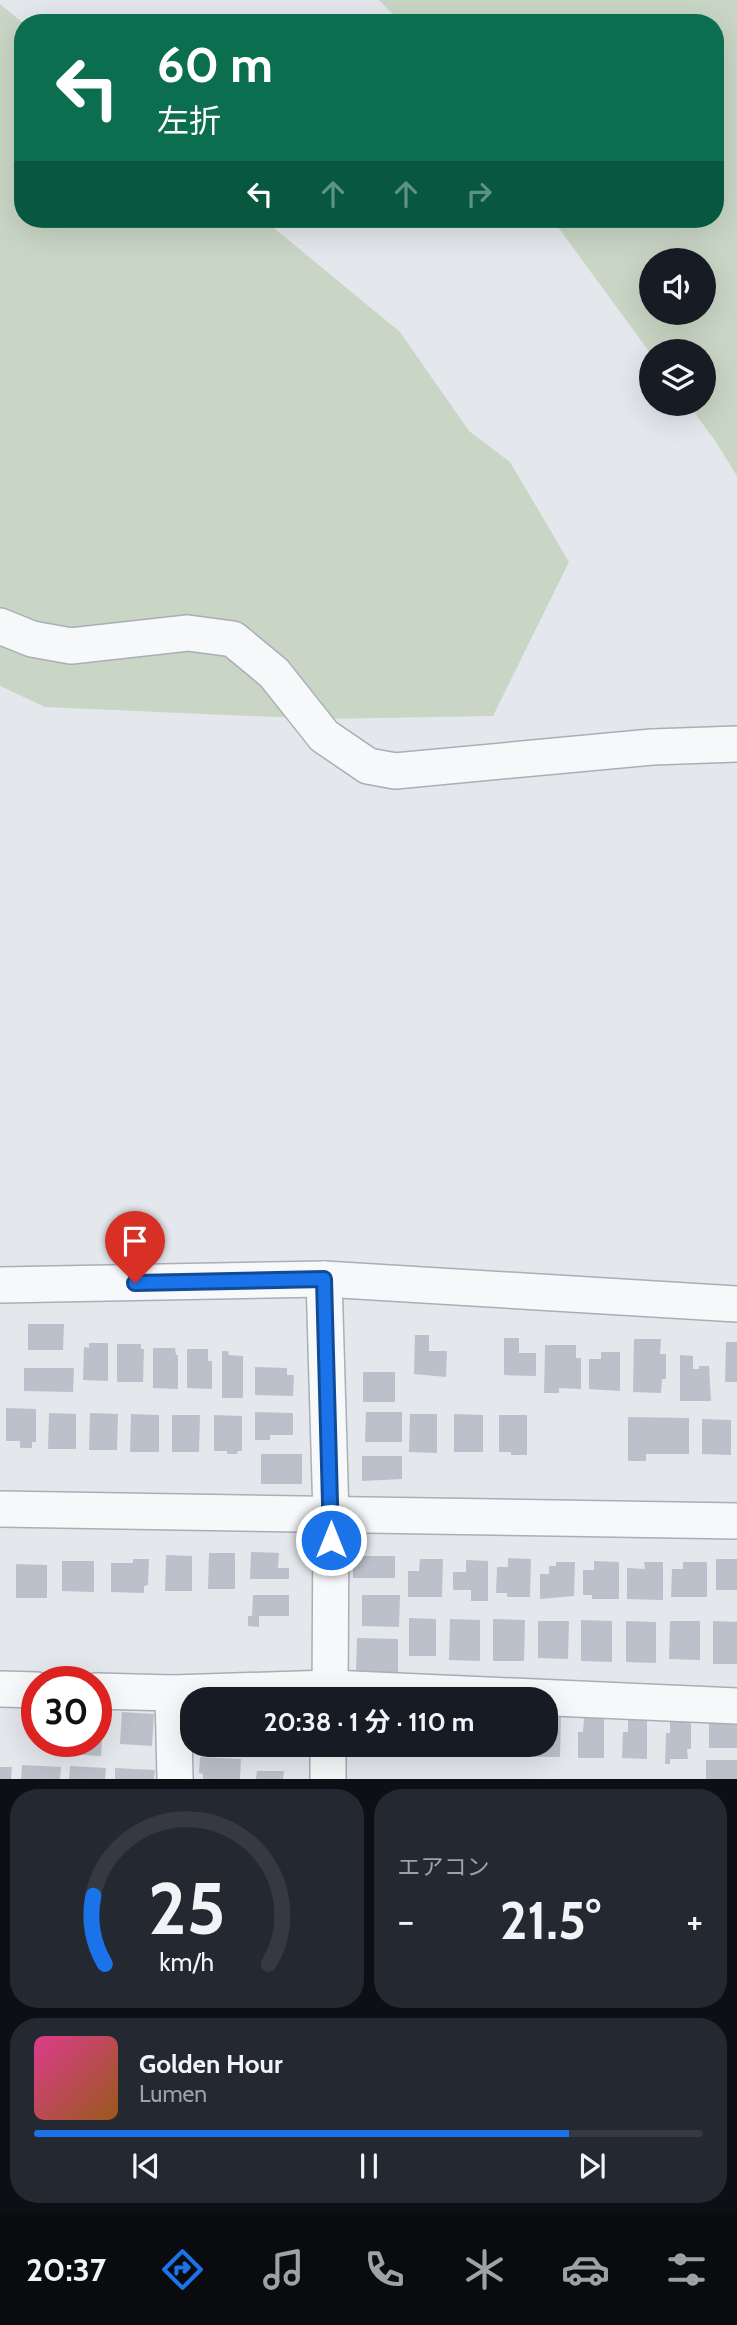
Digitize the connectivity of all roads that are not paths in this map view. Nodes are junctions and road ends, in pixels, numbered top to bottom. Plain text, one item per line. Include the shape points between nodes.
1 (0, 626) edge
2 (737, 744) edge
3 (324, 1279) junction
4 (0, 1285) edge
5 (737, 1304) edge
6 (0, 1509) edge
7 (331, 1515) junction
8 (737, 1521) edge
9 (330, 1687) edge
10 (0, 1689) edge
11 (21, 1690) edge
12 (112, 1691) edge
13 (173, 1693) junction
14 (180, 1693) edge
15 (558, 1701) edge
16 (737, 1706) edge
17 (328, 1757) edge
18 (175, 1779) edge
19 (328, 1779) edge

1 - 2 street via 32,639 71,646 188,633 233,639 274,673 324,736 368,766 395,771 652,747
3 - 4 street
3 - 5 street
3 - 7 street
6 - 7 street
7 - 8 street
7 - 9 street
10 - 11 street
12 - 13 street
13 - 14 street
13 - 18 street
15 - 16 street
17 - 19 street

